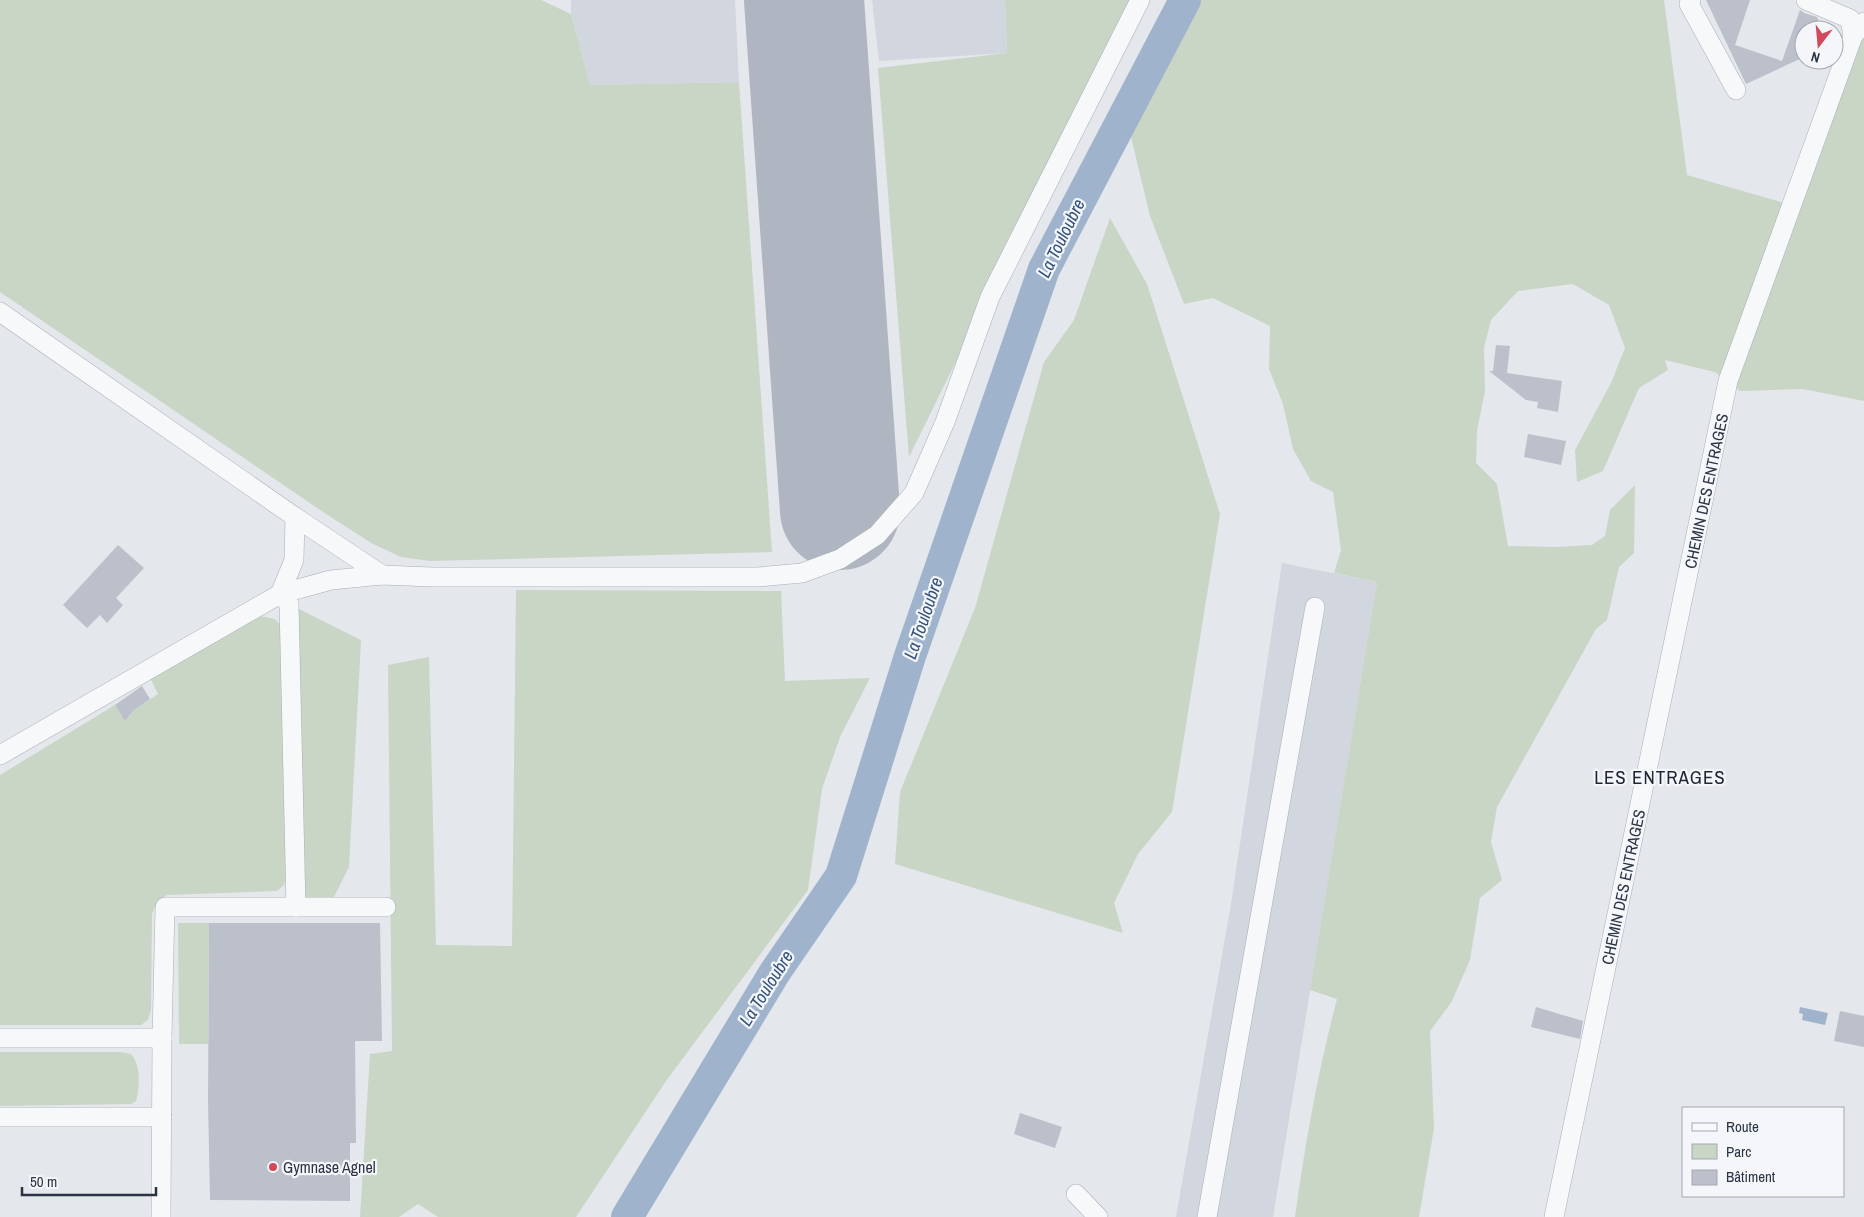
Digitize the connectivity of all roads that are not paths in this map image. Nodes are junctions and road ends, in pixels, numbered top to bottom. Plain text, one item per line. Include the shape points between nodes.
1 (1140, 0) edge
2 (1691, 0) edge
3 (1806, 0) edge
4 (1859, 29) edge
5 (1736, 90) dead end
6 (0, 312) edge
7 (295, 517) junction
8 (382, 575) junction
9 (280, 594) junction
10 (1315, 607) dead end
11 (0, 756) edge
12 (296, 907) junction
13 (386, 907) dead end
14 (0, 1038) edge
15 (162, 1038) junction
16 (0, 1117) edge
17 (162, 1117) junction
18 (1076, 1194) dead end
19 (161, 1217) edge
20 (1098, 1217) edge
21 (1207, 1217) edge
22 (1554, 1217) edge

1 - 8 street via 990,297 945,422 914,493 877,535 840,559 802,573
2 - 5 street via 1689,4
3 - 4 street via 1850,18
4 - 22 street, CHEMIN DES ENTRAGES via 1728,381
6 - 7 street
7 - 8 street
7 - 9 street via 294,560
8 - 9 street via 331,580
9 - 11 street
9 - 12 street via 289,604
10 - 21 street
12 - 13 street
12 - 15 street via 165,907
14 - 15 street
15 - 17 street
16 - 17 street
17 - 19 street
18 - 20 street

